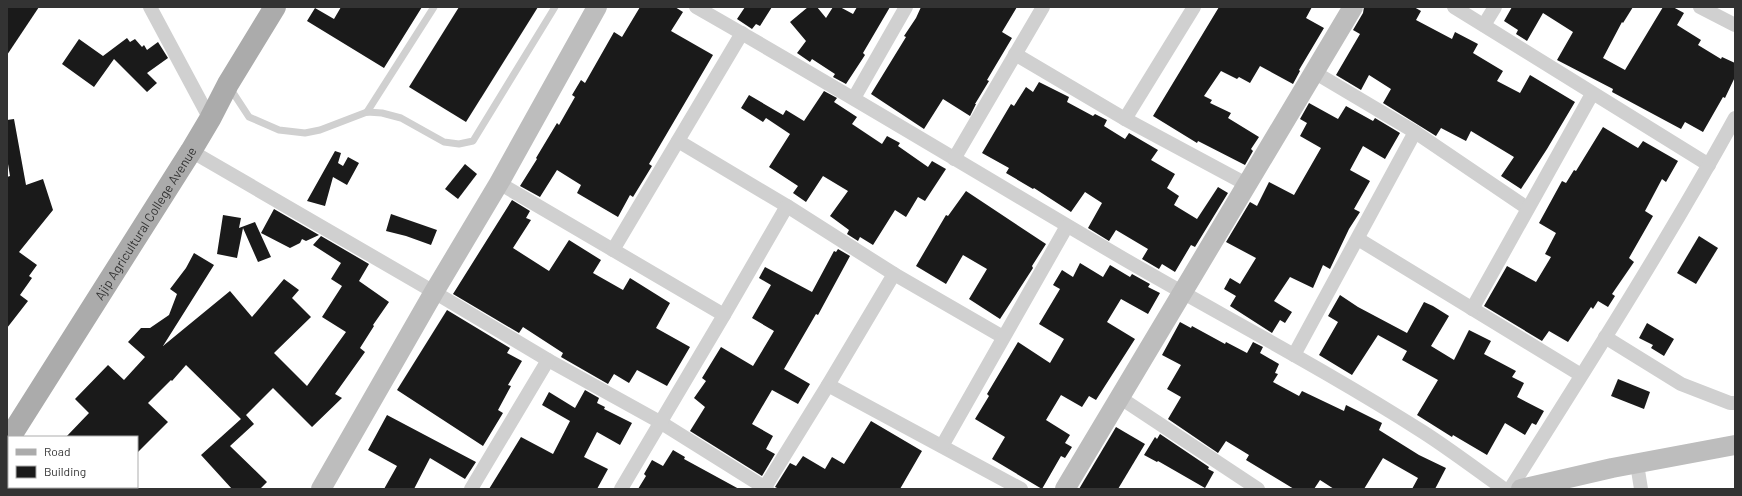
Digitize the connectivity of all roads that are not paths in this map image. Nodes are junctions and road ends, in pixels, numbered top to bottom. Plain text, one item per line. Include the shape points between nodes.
1 (150, 7) edge
2 (275, 7) edge
3 (434, 7) edge
4 (555, 7) edge
5 (597, 7) edge
6 (696, 7) edge
7 (906, 7) edge
8 (1043, 7) edge
9 (1353, 7) edge
10 (1454, 7) edge
11 (1495, 7) edge
12 (1700, 7) edge
13 (1191, 8) edge
14 (1484, 25) junction
15 (1735, 25) edge
16 (742, 33) junction
17 (1015, 54) junction
18 (1314, 72) junction
19 (228, 84) junction
20 (1592, 94) junction
21 (854, 98) junction
22 (367, 112) junction
23 (1735, 118) edge
24 (210, 119) junction
25 (1125, 119) junction
26 (1415, 132) junction
27 (678, 140) junction
28 (191, 151) junction
29 (954, 159) junction
30 (1709, 165) junction
31 (499, 183) junction
32 (1246, 184) junction
33 (787, 206) junction
34 (1527, 208) junction
35 (1067, 226) junction
36 (1358, 239) junction
37 (613, 250) junction
38 (894, 274) junction
39 (434, 292) junction
40 (1182, 293) junction
41 (1472, 310) junction
42 (724, 315) junction
43 (1003, 337) junction
44 (1605, 337) junction
45 (1294, 355) junction
46 (548, 360) junction
47 (1581, 375) junction
48 (828, 385) junction
49 (1119, 397) junction
50 (1735, 403) edge
51 (660, 422) junction
52 (11, 436) edge
53 (1735, 445) edge
54 (942, 446) junction
55 (1637, 464) junction
56 (766, 488) edge
57 (321, 489) edge
58 (471, 489) edge
59 (620, 489) edge
60 (1021, 489) edge
61 (1065, 489) edge
62 (1258, 489) edge
63 (1504, 489) edge
64 (1510, 489) edge
65 (1521, 489) edge
66 (1641, 489) edge

1 - 24 street
2 - 19 main road, Ajip Agricultural College Avenue
3 - 22 lane
4 - 22 lane via 473,141 459,144 444,142 401,118
5 - 31 main road
6 - 16 street
7 - 21 street
8 - 17 street
9 - 18 main road
10 - 14 street
11 - 14 street
12 - 15 street
13 - 25 street
14 - 20 street
16 - 21 street
16 - 27 street
17 - 25 street
17 - 29 street
18 - 26 street
18 - 32 main road
19 - 22 lane via 249,117 279,130 305,133 320,130
19 - 24 main road, Ajip Agricultural College Avenue
20 - 30 street
20 - 34 street
21 - 29 street
23 - 30 street
24 - 28 main road, Ajip Agricultural College Avenue
25 - 32 street
26 - 34 street
26 - 36 street
27 - 33 street
27 - 37 street
28 - 39 street
28 - 52 main road, Ajip Agricultural College Avenue
29 - 35 street
30 - 44 street
31 - 37 street
31 - 39 main road
32 - 40 main road
33 - 38 street
33 - 42 street
34 - 41 street
35 - 40 street
35 - 43 street
36 - 41 street
36 - 45 street
37 - 42 street
38 - 43 street
38 - 48 street
39 - 46 street
39 - 57 main road
40 - 45 street
40 - 49 main road
41 - 47 street
42 - 51 street
43 - 54 street
44 - 47 street
44 - 50 street via 1681,384
45 - 63 street via 1423,432
46 - 51 street
46 - 58 street
47 - 64 street
48 - 54 street
48 - 56 street
49 - 61 main road
49 - 62 street
51 - 56 street
51 - 59 street
53 - 55 main road
54 - 60 street
55 - 65 main road
55 - 66 street

